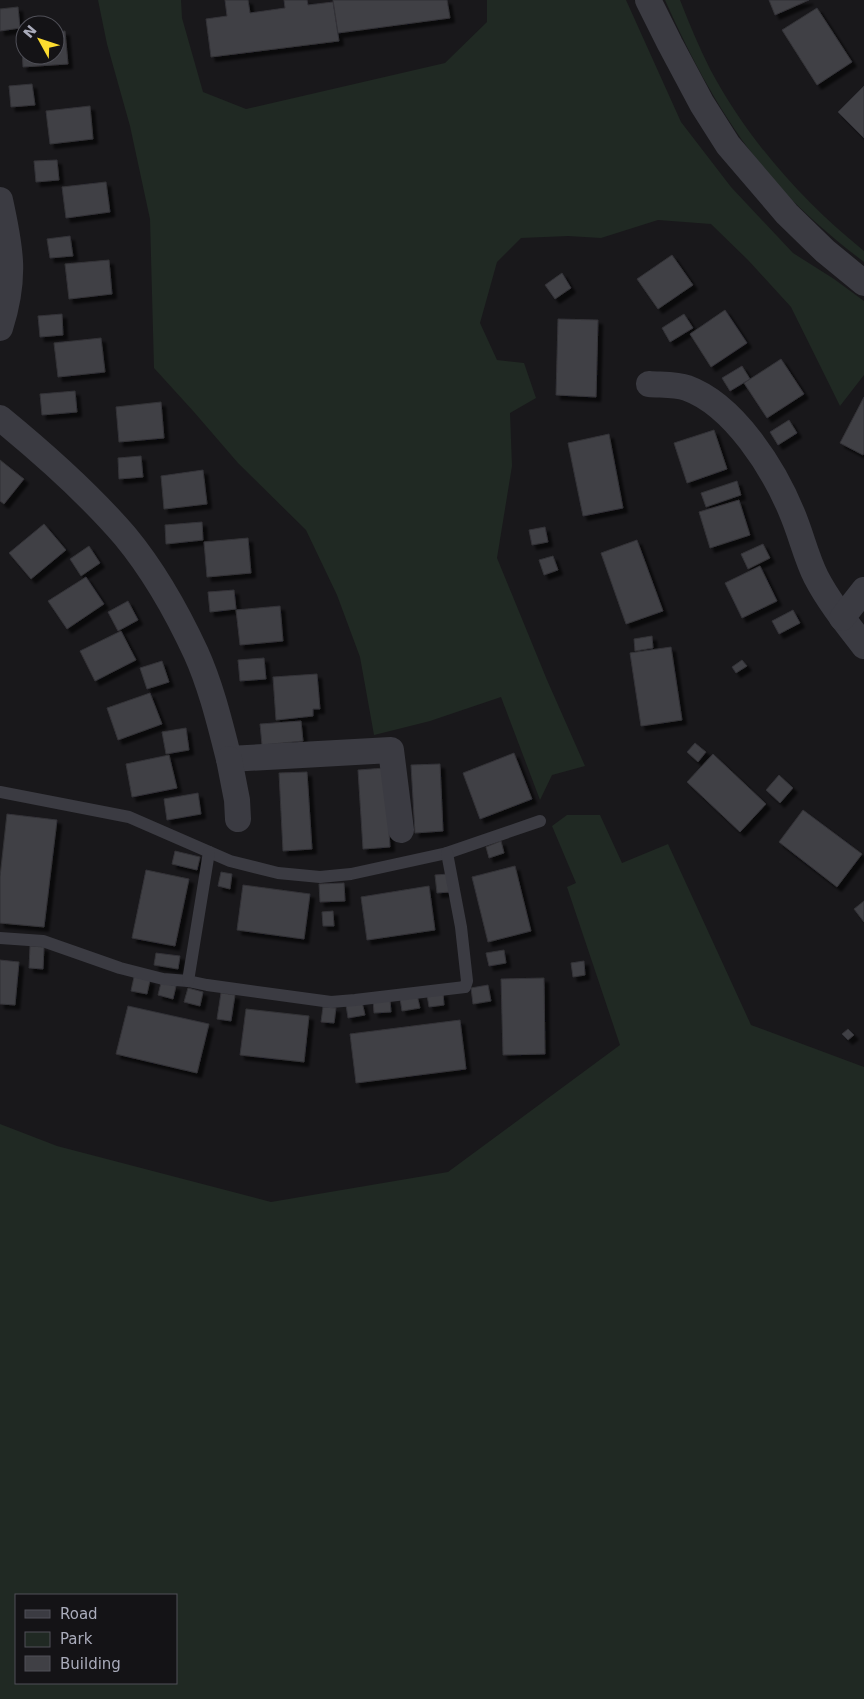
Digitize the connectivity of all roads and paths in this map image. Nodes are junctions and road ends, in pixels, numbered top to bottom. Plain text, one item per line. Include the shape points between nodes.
1 (648, 0) edge
2 (0, 200) edge
3 (864, 283) edge
4 (0, 328) edge
5 (649, 384) dead end
6 (0, 418) edge
7 (864, 590) edge
8 (842, 618) junction
9 (864, 646) edge
10 (229, 759) junction
11 (0, 792) edge
12 (238, 820) dead end
13 (540, 821) dead end
14 (401, 830) dead end
15 (209, 852) junction
16 (447, 853) junction
17 (0, 938) edge
18 (188, 981) junction

1 - 3 street via 702,104 728,145 787,214 824,251
2 - 4 street via 10,243 12,275
5 - 8 street via 686,388 711,401 756,446 792,511 816,576
6 - 10 street via 71,480 139,555 174,609 197,655
7 - 8 street
8 - 9 street
10 - 12 street
10 - 14 street via 391,750
11 - 15 lane via 129,817
13 - 16 lane
15 - 16 lane via 278,873 320,877 351,874
15 - 18 lane
16 - 18 lane via 461,927 465,987 331,1002
17 - 18 lane via 43,941 120,968 163,979

